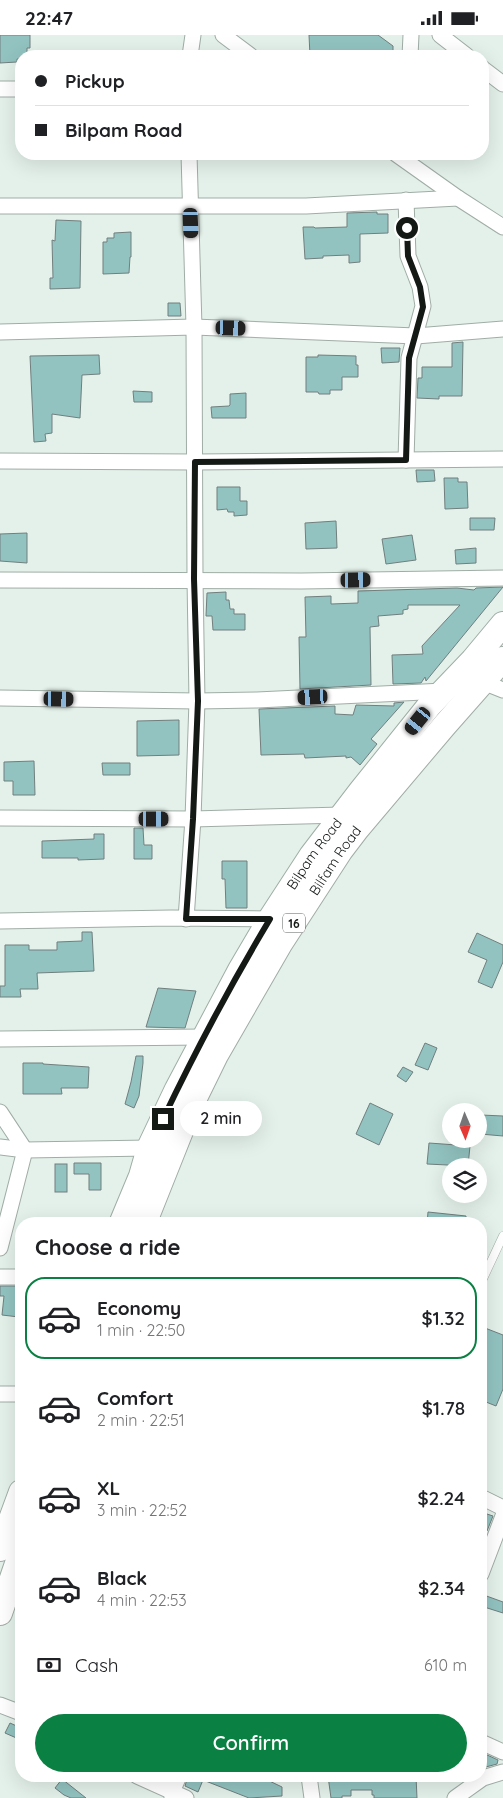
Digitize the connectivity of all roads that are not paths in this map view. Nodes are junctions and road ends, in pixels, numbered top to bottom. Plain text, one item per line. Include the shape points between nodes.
1 (193, 35) edge
2 (223, 35) edge
3 (411, 35) edge
4 (440, 35) edge
5 (191, 50) edge
6 (243, 50) edge
7 (410, 50) edge
8 (459, 50) edge
9 (489, 73) edge
10 (503, 84) edge
11 (0, 89) edge
12 (15, 89) edge
13 (188, 160) edge
14 (408, 160) edge
15 (458, 198) junction
16 (406, 200) junction
17 (0, 206) edge
18 (190, 206) junction
19 (503, 227) edge
20 (194, 327) junction
21 (503, 329) edge
22 (0, 332) edge
23 (416, 335) junction
24 (503, 459) edge
25 (406, 460) junction
26 (0, 461) edge
27 (195, 462) junction
28 (194, 579) junction
29 (503, 579) edge
30 (0, 580) edge
31 (503, 624) edge
32 (503, 659) edge
33 (493, 686) edge
34 (444, 691) junction
35 (0, 698) edge
36 (198, 701) junction
37 (342, 815) junction
38 (0, 818) edge
39 (193, 819) junction
40 (186, 919) junction
41 (270, 919) junction
42 (0, 921) edge
43 (204, 1037) junction
44 (0, 1039) edge
45 (0, 1112) edge
46 (0, 1147) edge
47 (149, 1148) junction
48 (24, 1150) junction
49 (125, 1217) edge
50 (147, 1217) edge
51 (503, 1236) edge
52 (0, 1248) edge
53 (487, 1270) edge
54 (0, 1277) edge
55 (15, 1277) edge
56 (15, 1394) edge
57 (0, 1395) edge
58 (13, 1498) edge
59 (487, 1500) edge
60 (503, 1508) edge
61 (503, 1516) edge
62 (0, 1549) edge
63 (487, 1558) edge
64 (15, 1569) edge
65 (0, 1613) edge
66 (0, 1705) edge
67 (15, 1711) edge
68 (487, 1745) edge
69 (503, 1752) edge
70 (503, 1772) edge
71 (487, 1777) edge
72 (149, 1782) edge
73 (178, 1782) edge
74 (310, 1782) edge
75 (477, 1782) edge
76 (177, 1796) edge
77 (312, 1798) edge
78 (455, 1798) edge

1 - 5 street
2 - 6 street
3 - 7 street
4 - 8 street
9 - 10 street
11 - 12 street
13 - 18 street
14 - 15 street
15 - 16 street
15 - 19 street
16 - 18 street via 306,206
16 - 23 street via 408,256 420,287 423,307
17 - 18 street
18 - 20 street
20 - 22 street
20 - 23 street
20 - 27 street
21 - 23 street
23 - 25 street via 409,358
24 - 25 street
25 - 27 street
26 - 27 street
27 - 28 street
28 - 29 street
28 - 30 street
28 - 36 street
31 - 34 main road, Bilpam Road / 16
32 - 33 main road, Bilfam Road / 16
33 - 50 main road, Bilfam Road / 16 via 444,726 346,843 280,944 216,1055 191,1106
34 - 36 street
34 - 37 main road, Bilpam Road / 16
35 - 36 street
36 - 39 street
37 - 39 street
37 - 41 main road, Bilpam Road / 16
38 - 39 street
39 - 40 street
40 - 41 street
40 - 42 street
41 - 43 main road, Bilpam Road / 16
43 - 44 street
43 - 47 main road, Bilpam Road / 16
45 - 48 street
46 - 48 street
47 - 48 street
47 - 49 main road, Bilpam Road / 16
48 - 52 street
51 - 53 lane
54 - 55 street
56 - 57 street
58 - 62 main road
59 - 60 street
61 - 63 street
64 - 65 main road
66 - 67 street
68 - 69 street
70 - 71 street
72 - 76 street
73 - 76 street
74 - 77 street
75 - 78 street

